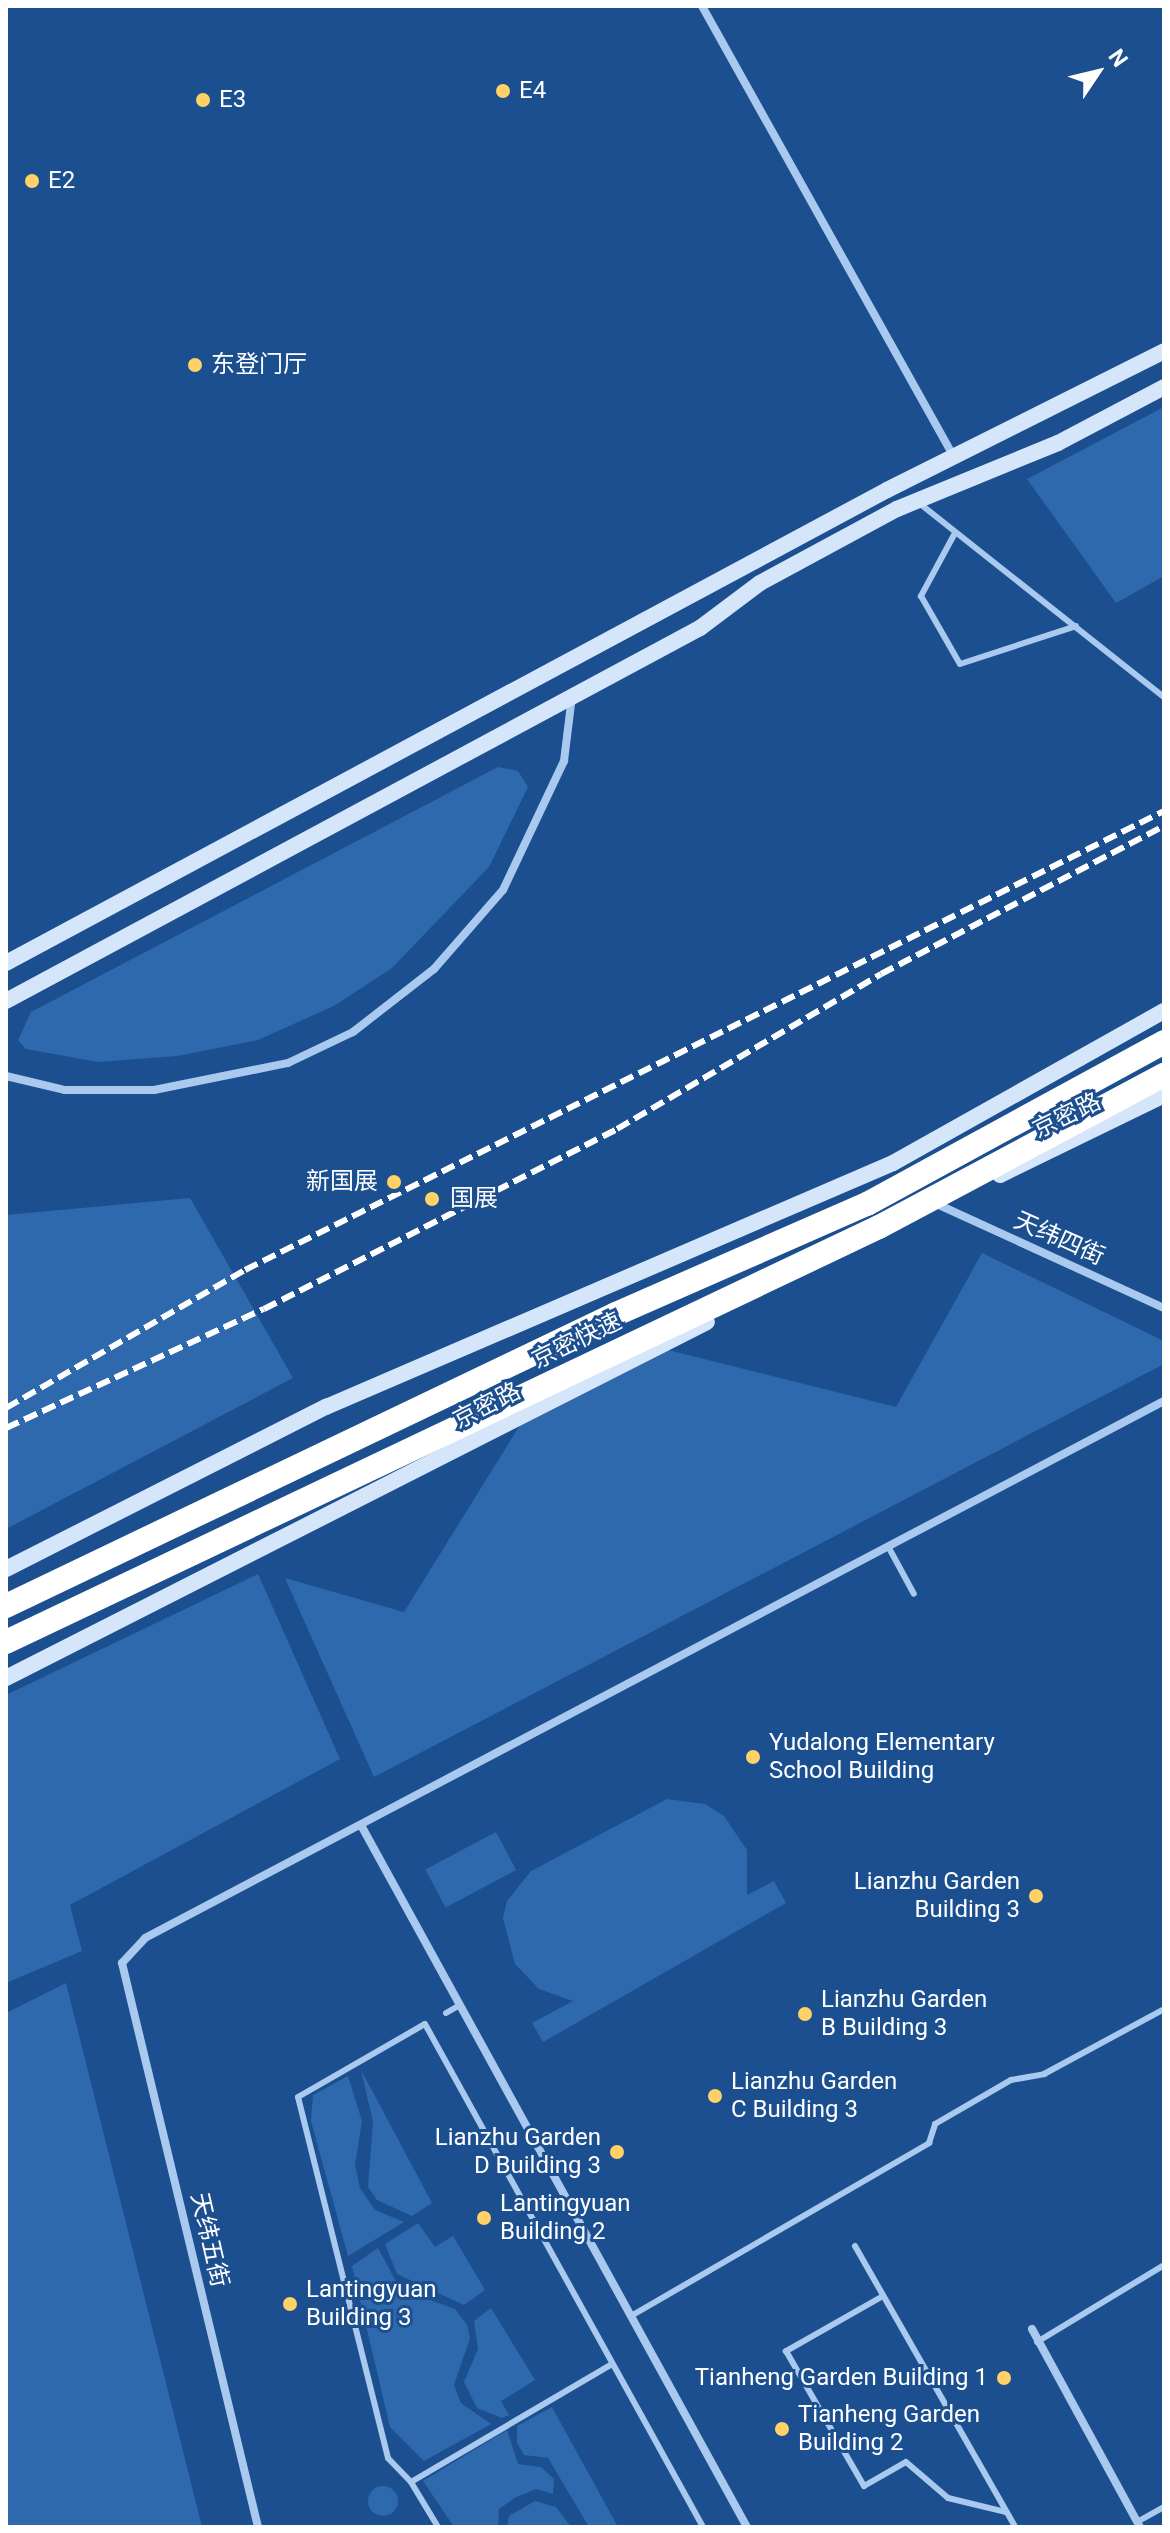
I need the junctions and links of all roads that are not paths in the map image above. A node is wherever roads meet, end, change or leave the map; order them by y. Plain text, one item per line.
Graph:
1 (702, 6) edge
2 (1164, 351) edge
3 (1164, 387) edge
4 (954, 457) junction
5 (916, 501) junction
6 (955, 533) junction
7 (1076, 626) junction
8 (573, 695) junction
9 (1164, 697) edge
10 (6, 963) edge
11 (6, 1001) edge
12 (1164, 1011) edge
13 (1164, 1042) edge
14 (1164, 1075) edge
15 (6, 1076) edge
16 (1164, 1095) edge
17 (939, 1205) junction
18 (1164, 1308) edge
19 (1164, 1401) edge
20 (889, 1548) junction
21 (6, 1569) edge
22 (914, 1594) dead end
23 (6, 1606) edge
24 (6, 1642) edge
25 (6, 1678) edge
26 (362, 1827) junction
27 (460, 2005) junction
28 (1164, 2009) edge
29 (446, 2013) dead end
30 (855, 2246) dead end
31 (1164, 2265) edge
32 (883, 2296) junction
33 (631, 2316) junction
34 (1032, 2329) dead end
35 (1036, 2343) junction
36 (612, 2364) junction
37 (411, 2482) junction
38 (1164, 2507) edge
39 (1006, 2512) junction
40 (1136, 2525) edge
41 (258, 2527) edge
42 (438, 2527) edge
43 (703, 2527) edge
44 (747, 2527) edge
45 (1015, 2527) edge

1 - 4 street
2 - 4 street
3 - 5 street
4 - 10 street
5 - 6 lane
5 - 8 street
6 - 7 lane
6 - 7 lane
7 - 9 lane
8 - 11 street
8 - 15 street
12 - 21 street, 京密路
13 - 23 highway, 京密快速
14 - 24 highway, 京密快速
16 - 17 street, 京密路
17 - 18 street, 天纬四街
17 - 25 street, 京密路
19 - 20 street
20 - 22 lane
20 - 26 street
26 - 27 street
26 - 41 street, 天纬五街
27 - 29 lane
27 - 33 street
28 - 33 lane
30 - 32 lane
31 - 35 lane
32 - 39 lane
32 - 39 lane
33 - 44 street
34 - 35 street
35 - 40 street
36 - 37 lane
36 - 37 lane
36 - 43 lane
37 - 42 lane
38 - 40 lane
39 - 45 lane

